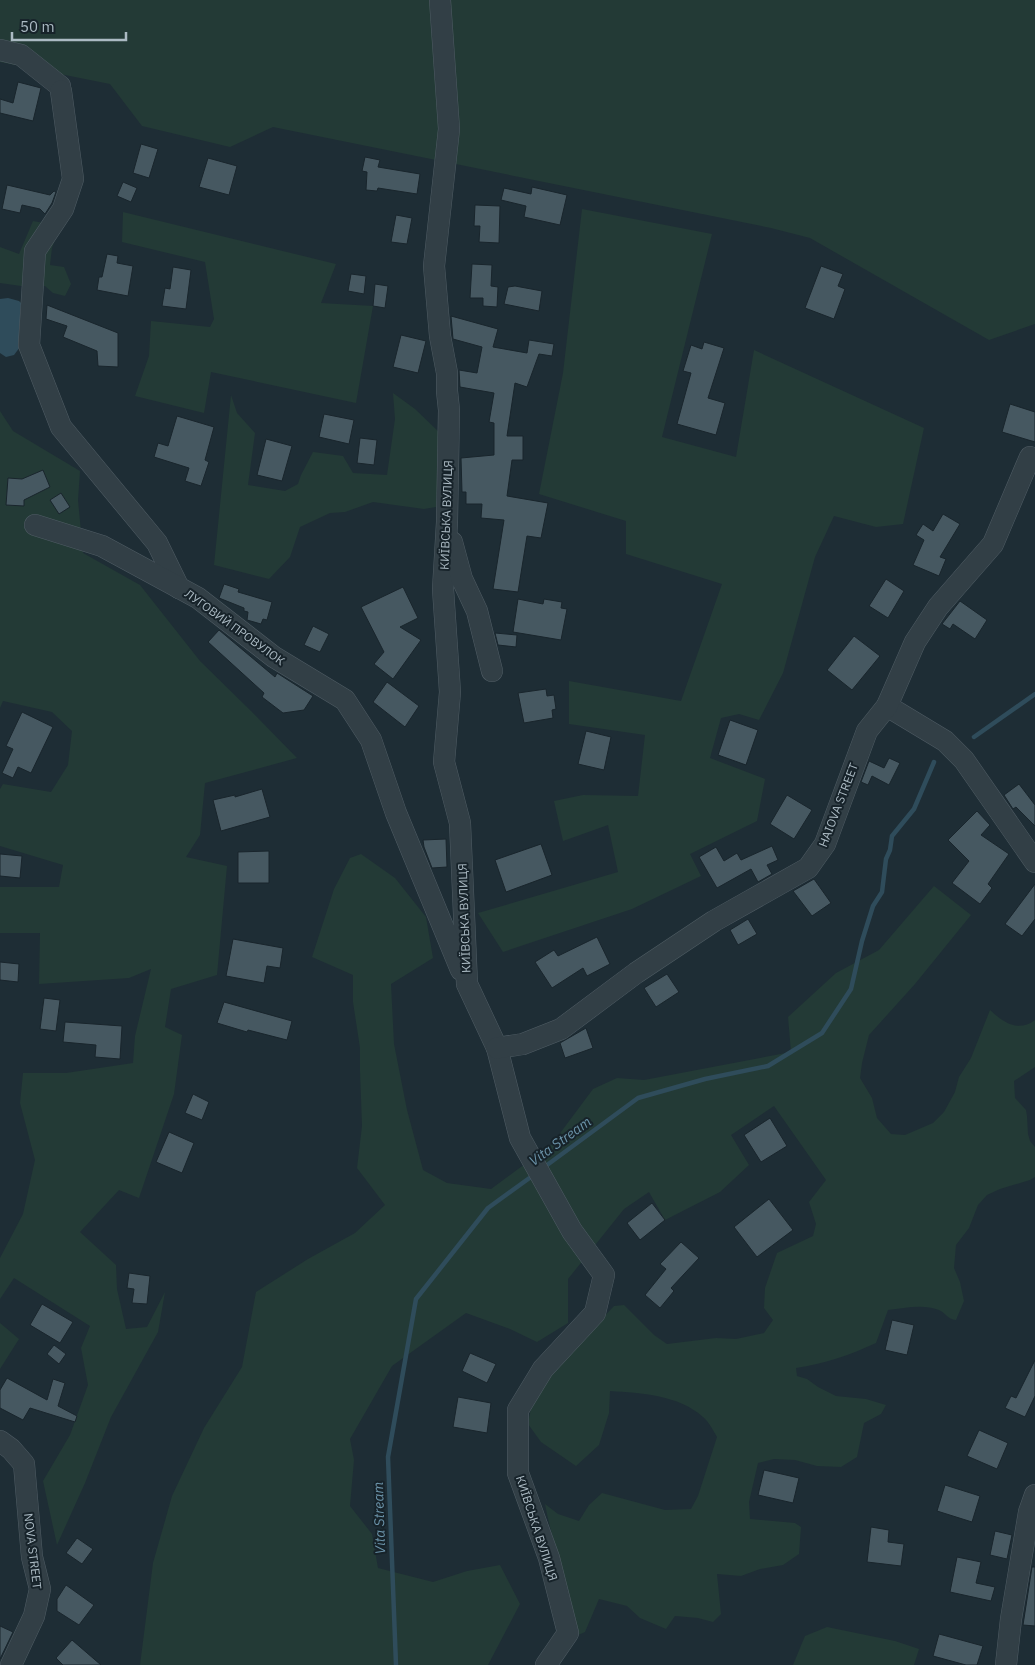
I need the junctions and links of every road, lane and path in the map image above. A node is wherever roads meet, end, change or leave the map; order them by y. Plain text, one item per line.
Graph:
1 (440, 0) edge
2 (0, 50) edge
3 (1030, 457) dead end
4 (447, 522) junction
5 (35, 525) dead end
6 (179, 588) junction
7 (492, 670) dead end
8 (887, 706) junction
9 (1035, 862) edge
10 (467, 984) junction
11 (497, 1048) junction
12 (0, 1441) edge
13 (1035, 1495) edge
14 (11, 1665) edge
15 (546, 1665) edge
16 (1006, 1665) edge

1 - 4 street, КИЇВСЬКА ВУЛИЦЯ
2 - 6 street, ЛУГОВИЙ ПРОВУЛОК
3 - 8 street, HAIOVA STREET
4 - 7 street
4 - 10 street, КИЇВСЬКА ВУЛИЦЯ
5 - 6 street
6 - 10 street, ЛУГОВИЙ ПРОВУЛОК
8 - 9 street
8 - 11 street, HAIOVA STREET
10 - 11 street, КИЇВСЬКА ВУЛИЦЯ
11 - 15 street, КИЇВСЬКА ВУЛИЦЯ
12 - 14 street, NOVA STREET
13 - 16 street

